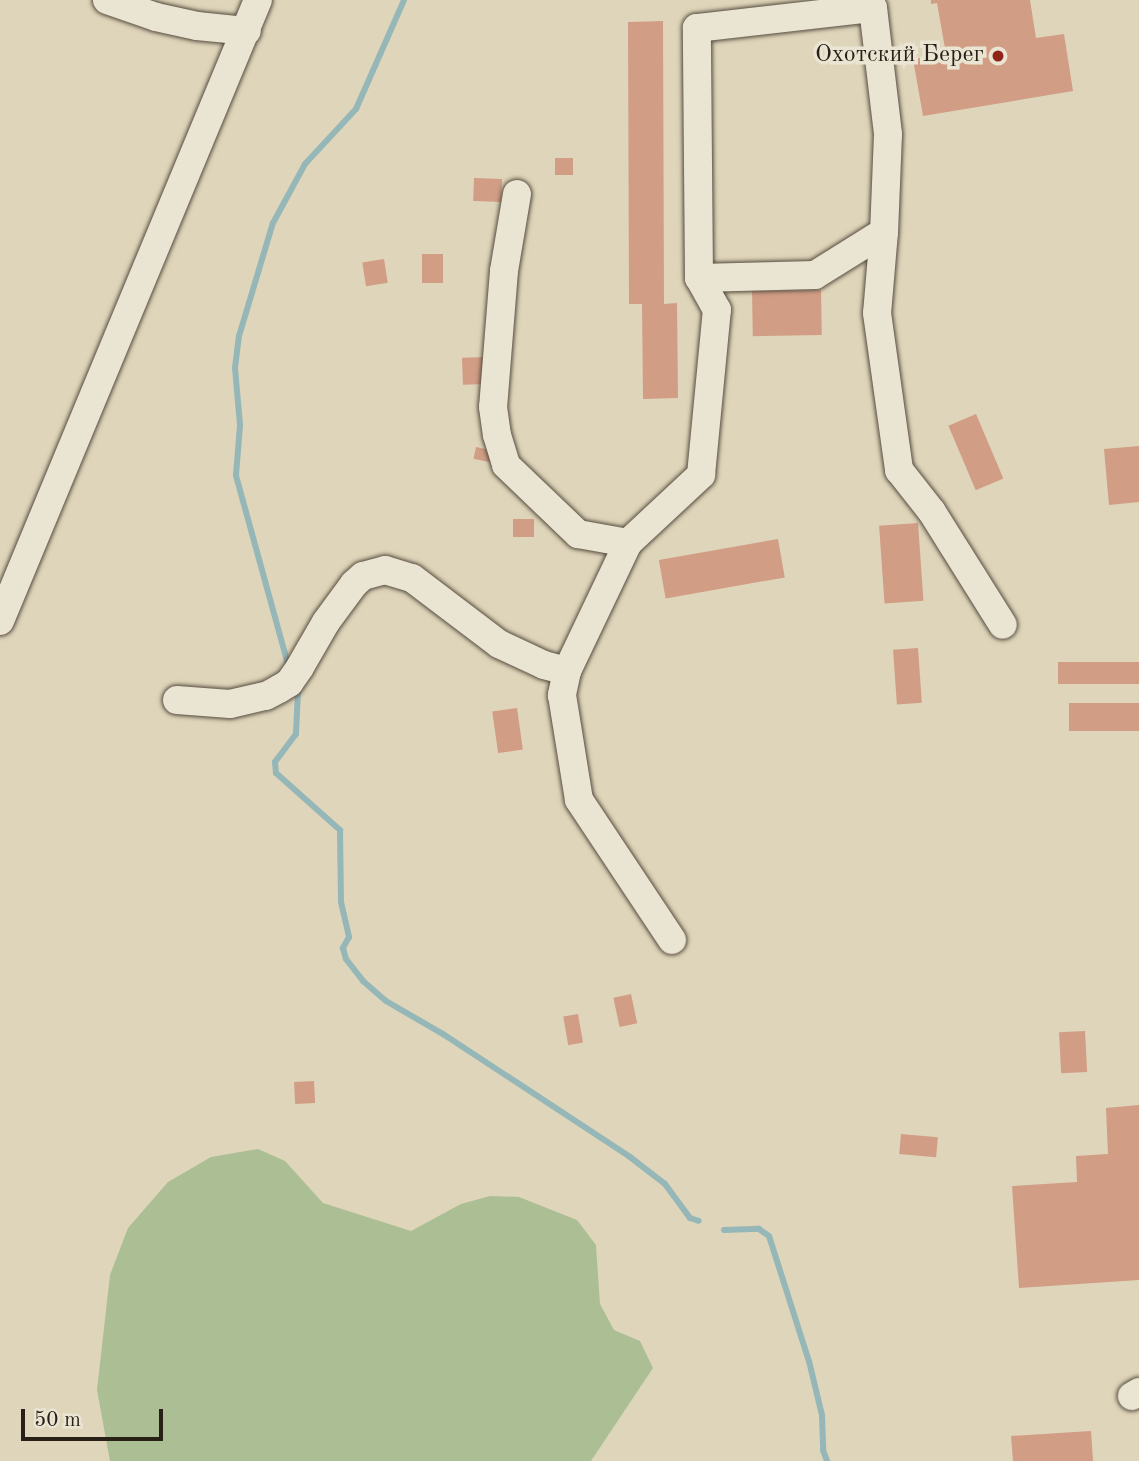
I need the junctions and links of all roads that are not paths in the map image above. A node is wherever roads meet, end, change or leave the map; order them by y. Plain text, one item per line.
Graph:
1 (107, 0) edge
2 (258, 0) edge
3 (247, 31) junction
4 (517, 194) dead end
5 (884, 232) junction
6 (699, 278) junction
7 (628, 542) junction
8 (0, 621) edge
9 (1003, 625) dead end
10 (567, 671) junction
11 (177, 700) dead end
12 (672, 940) dead end

1 - 3 street
2 - 3 street
3 - 8 street
4 - 7 street
5 - 6 street
5 - 6 street
5 - 9 street
6 - 7 street
7 - 10 street
10 - 11 street
10 - 12 street

